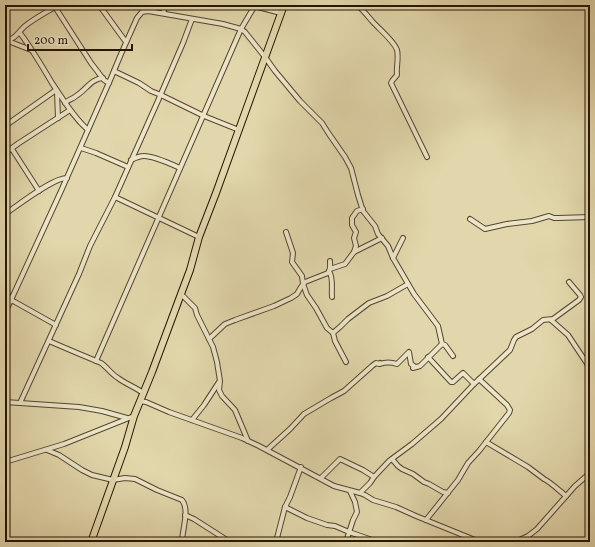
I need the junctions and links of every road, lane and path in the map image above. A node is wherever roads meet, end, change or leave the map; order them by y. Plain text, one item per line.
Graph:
1 (99, 5) edge
2 (166, 5) edge
3 (242, 5) edge
4 (284, 5) edge
5 (357, 5) edge
6 (56, 6) edge
7 (253, 6) edge
8 (163, 13) junction
9 (281, 13) junction
10 (192, 19) junction
11 (242, 29) junction
12 (20, 32) junction
13 (6, 41) edge
14 (126, 42) junction
15 (32, 50) junction
16 (265, 57) junction
17 (114, 71) junction
18 (103, 78) junction
19 (109, 83) junction
20 (57, 91) junction
21 (160, 95) junction
22 (65, 103) junction
23 (70, 110) junction
24 (204, 116) junction
25 (58, 118) junction
26 (5, 126) edge
27 (88, 130) junction
28 (238, 130) junction
29 (81, 148) junction
30 (12, 149) junction
31 (5, 154) edge
32 (427, 157) dead end
33 (131, 160) junction
34 (128, 167) junction
35 (180, 168) junction
36 (66, 178) junction
37 (39, 191) junction
38 (115, 197) junction
39 (363, 209) junction
40 (5, 214) edge
41 (590, 217) edge
42 (159, 218) junction
43 (470, 219) dead end
44 (286, 232) dead end
45 (199, 237) junction
46 (382, 238) junction
47 (403, 238) dead end
48 (354, 252) junction
49 (393, 258) junction
50 (330, 261) dead end
51 (330, 270) junction
52 (569, 282) dead end
53 (303, 284) junction
54 (408, 284) junction
55 (5, 291) edge
56 (181, 294) junction
57 (332, 297) dead end
58 (12, 300) junction
59 (5, 313) edge
60 (551, 320) junction
61 (56, 325) junction
62 (333, 333) junction
63 (209, 339) junction
64 (49, 341) junction
65 (442, 344) junction
66 (453, 356) dead end
67 (428, 357) junction
68 (96, 361) junction
69 (346, 362) dead end
70 (590, 368) edge
71 (479, 379) junction
72 (220, 381) junction
73 (474, 384) junction
74 (143, 393) junction
75 (140, 401) junction
76 (5, 402) edge
77 (20, 403) junction
78 (134, 416) junction
79 (127, 418) junction
80 (192, 420) junction
81 (248, 441) junction
82 (486, 442) junction
83 (47, 450) junction
84 (267, 450) junction
85 (392, 459) junction
86 (5, 462) edge
87 (301, 467) junction
88 (590, 473) edge
89 (374, 477) junction
90 (322, 478) junction
91 (112, 480) junction
92 (350, 491) junction
93 (360, 493) junction
94 (448, 493) junction
95 (566, 496) junction
96 (285, 507) junction
97 (185, 515) junction
98 (426, 520) junction
99 (349, 532) junction
100 (91, 542) edge
101 (182, 542) edge
102 (230, 542) edge
103 (276, 542) edge
104 (346, 542) edge
105 (378, 542) edge
106 (480, 542) edge
107 (515, 542) edge

1 - 14 street
2 - 8 street
3 - 7 street
4 - 9 main road
5 - 32 street
6 - 12 street
6 - 18 street
7 - 9 street
7 - 11 street
8 - 10 street
8 - 14 street
9 - 16 main road
10 - 11 street
10 - 21 street
11 - 16 street
11 - 24 street
12 - 13 street
12 - 15 street
13 - 15 street
14 - 17 street
15 - 20 street
16 - 28 main road
16 - 39 street
17 - 19 street
17 - 21 street
18 - 19 street
18 - 22 street
19 - 27 street
20 - 22 street
20 - 25 street
20 - 26 street
21 - 24 street
21 - 33 street
22 - 23 street
23 - 25 street
23 - 27 street
24 - 28 street
24 - 35 street
25 - 30 street
27 - 29 street
28 - 45 main road
29 - 34 street
29 - 36 street
30 - 31 street
30 - 37 street
33 - 34 street
33 - 35 street
34 - 38 street
35 - 42 street
36 - 37 street
36 - 58 street
37 - 40 street
38 - 42 street
38 - 61 street
39 - 46 street
39 - 48 street
41 - 43 street
42 - 45 street
42 - 68 street
44 - 53 street
45 - 56 main road
46 - 48 street
46 - 49 street
47 - 49 street
48 - 51 street
49 - 54 street
50 - 51 street
51 - 53 street
51 - 57 street
52 - 60 street
53 - 62 street
53 - 63 street
54 - 62 street
54 - 65 street
55 - 58 street
56 - 63 street
56 - 74 main road
58 - 59 street
58 - 61 street
60 - 70 street
60 - 71 street
61 - 64 street
62 - 69 street
63 - 72 street
64 - 68 street
64 - 77 street
65 - 66 street
65 - 67 street
67 - 73 street
67 - 84 street
68 - 74 street
71 - 73 street
71 - 82 street
72 - 80 street
72 - 81 street
73 - 85 street
74 - 75 main road
75 - 78 main road
75 - 80 street
76 - 77 street
77 - 79 street
78 - 79 street
78 - 91 main road
79 - 83 street
80 - 81 street
81 - 84 street
82 - 94 street
82 - 95 street
83 - 86 street
83 - 91 street
84 - 87 street
85 - 89 street
85 - 94 street
87 - 90 street
87 - 96 street
88 - 95 street
89 - 90 street
89 - 93 street
90 - 92 street
91 - 97 street
91 - 100 main road
92 - 93 street
92 - 99 street
93 - 98 street
94 - 98 street
95 - 107 street
96 - 99 street
96 - 103 street
97 - 101 street
97 - 102 street
98 - 106 street
99 - 104 street
99 - 105 street

